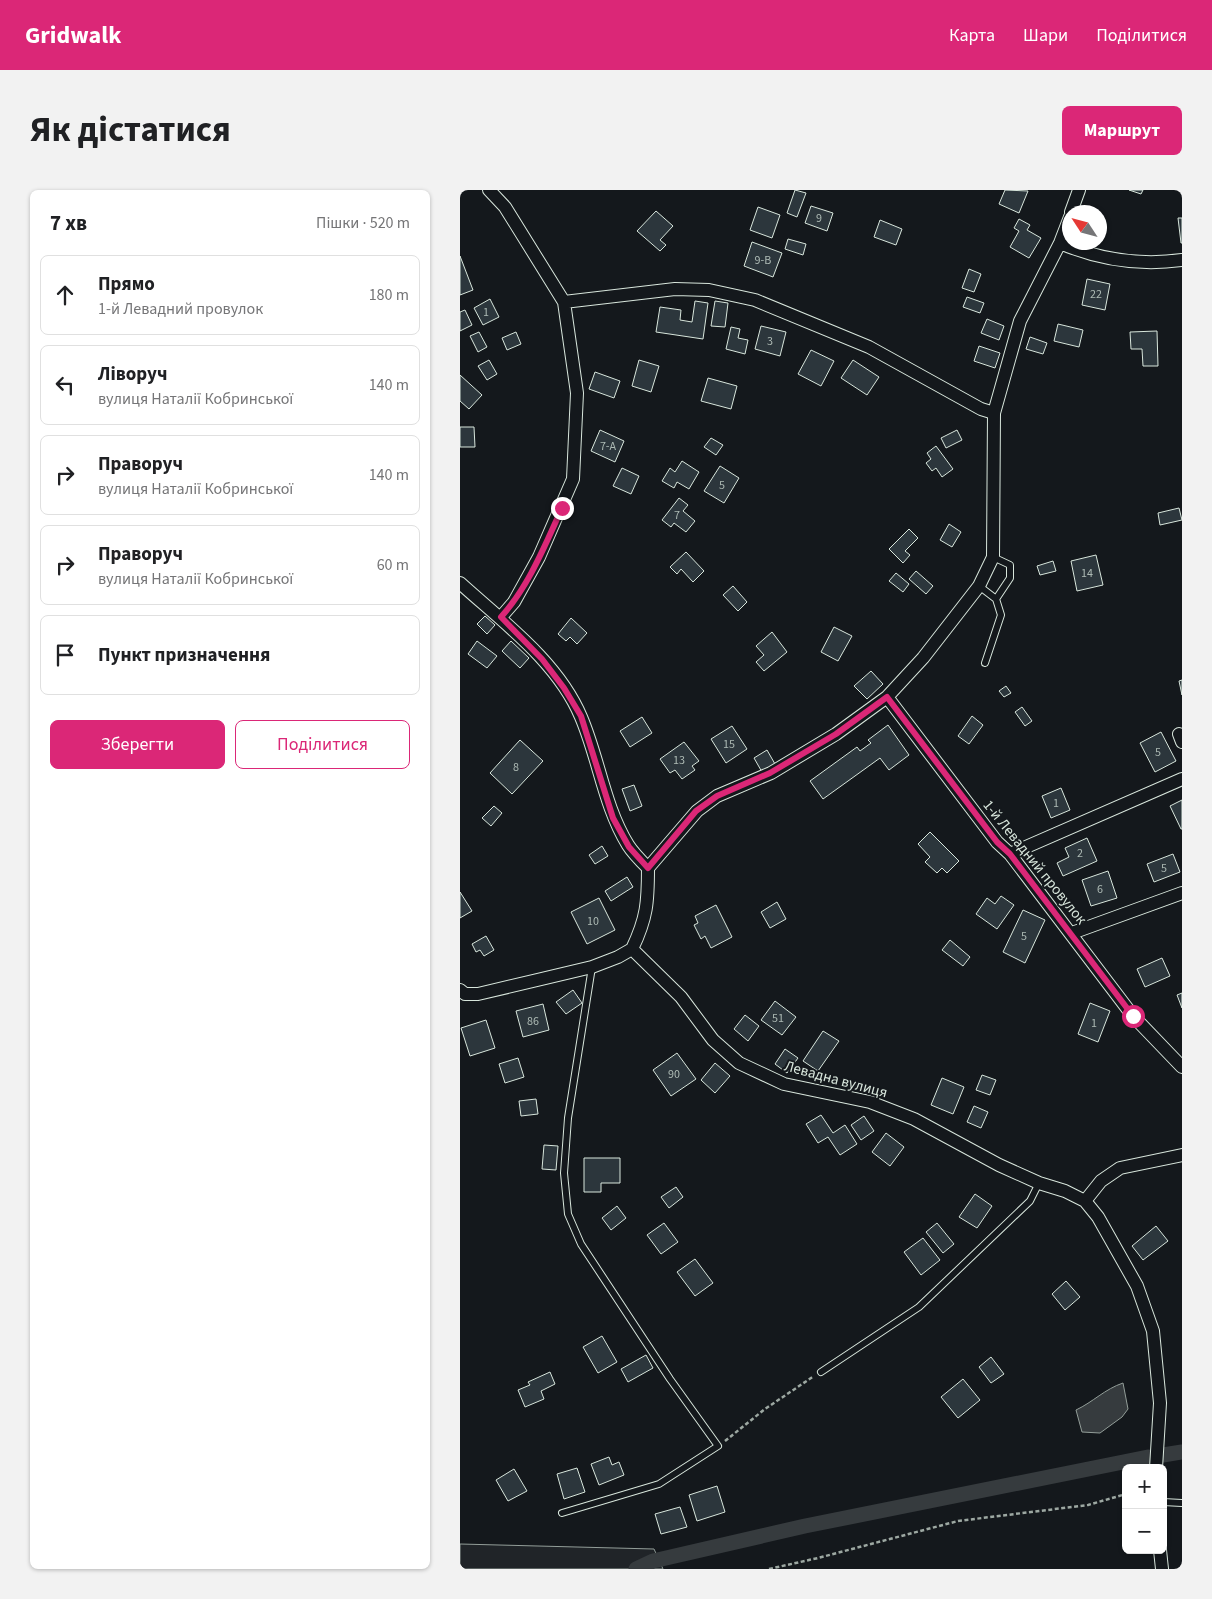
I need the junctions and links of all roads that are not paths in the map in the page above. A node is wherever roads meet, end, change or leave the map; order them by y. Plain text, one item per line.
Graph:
1 (489, 190) edge
2 (1079, 190) edge
3 (1074, 205) edge
4 (1062, 238) edge
5 (1060, 243) junction
6 (1182, 260) edge
7 (564, 302) junction
8 (994, 413) junction
9 (993, 557) junction
10 (460, 583) edge
11 (979, 586) junction
12 (996, 599) junction
13 (501, 617) junction
14 (985, 663) dead end
15 (887, 697) junction
16 (1182, 779) edge
17 (1010, 854) junction
18 (648, 868) junction
19 (1182, 893) edge
20 (1072, 933) junction
21 (632, 949) junction
22 (592, 967) junction
23 (460, 990) edge
24 (1182, 1067) edge
25 (1182, 1155) edge
26 (1039, 1183) junction
27 (1085, 1201) junction
28 (821, 1372) road end
29 (1156, 1464) edge
30 (1167, 1502) edge
31 (1182, 1503) edge
32 (562, 1513) dead end
33 (1160, 1554) edge
34 (1162, 1569) edge

1 - 7 street
2 - 3 street
4 - 5 street
5 - 6 street
5 - 8 street
7 - 8 street
7 - 13 street
8 - 9 street
9 - 11 street
9 - 12 lane
10 - 13 street
11 - 12 lane
11 - 15 street
12 - 14 lane
13 - 18 street
15 - 17 street, 1-й Левадний провулок
15 - 18 street
16 - 17 street
17 - 20 street, 1-й Левадний провулок
18 - 21 street
19 - 20 street
20 - 24 street, 1-й Левадний провулок
21 - 22 street
21 - 26 street, Левадна вулиця
22 - 23 street
22 - 32 lane
25 - 27 street
26 - 27 street, Левадна вулиця
26 - 28 lane
27 - 29 street, Левадна вулиця
30 - 31 lane
33 - 34 street

